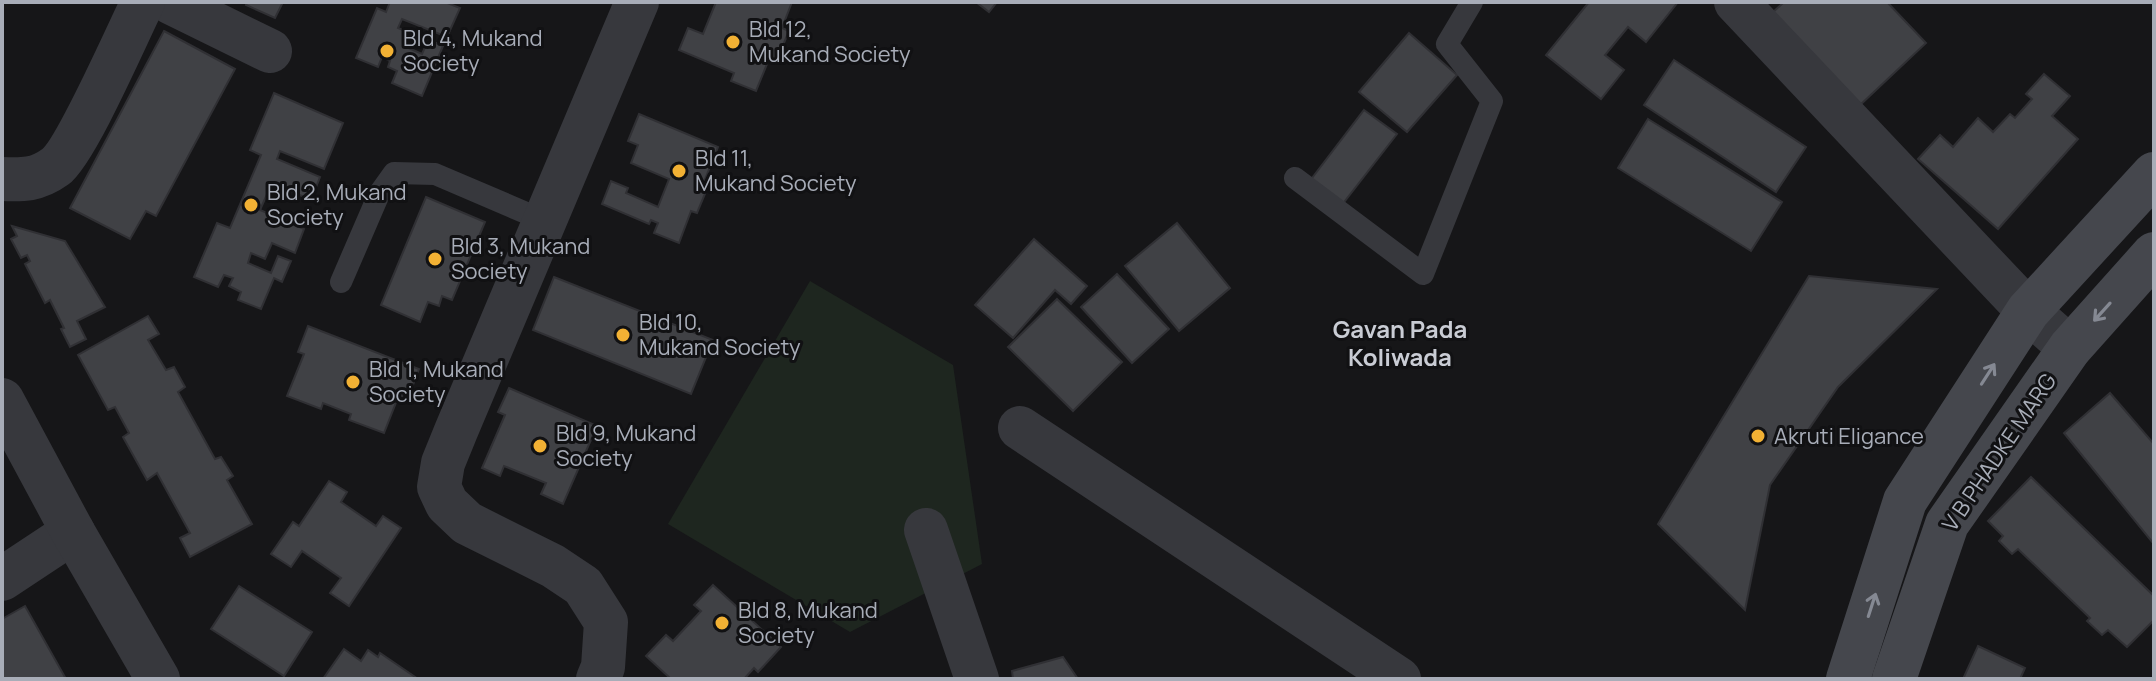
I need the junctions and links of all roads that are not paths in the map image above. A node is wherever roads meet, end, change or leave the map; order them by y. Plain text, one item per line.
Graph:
1 (143, 2) edge
2 (170, 2) edge
3 (637, 2) edge
4 (1472, 2) edge
5 (1736, 2) edge
6 (270, 51) dead end
7 (2154, 174) edge
8 (1295, 178) dead end
9 (2, 179) edge
10 (545, 221) junction
11 (2154, 254) edge
12 (341, 282) dead end
13 (2028, 311) junction
14 (2070, 348) junction
15 (2, 400) edge
16 (1020, 428) dead end
17 (926, 530) dead end
18 (73, 532) junction
19 (2, 579) edge
20 (158, 679) edge
21 (598, 679) edge
22 (977, 679) edge
23 (1399, 679) edge
24 (1848, 679) edge
25 (1894, 679) edge

1 - 9 street
2 - 6 street
3 - 10 street
4 - 8 lane
5 - 13 street
7 - 13 main road
10 - 12 lane
10 - 21 street
11 -> 14 main road, V B PHADKE MARG
13 - 14 street
24 -> 13 main road
14 - 25 main road, V B PHADKE MARG
15 - 18 street
16 - 23 street
17 - 22 street
18 - 19 street
18 - 20 street

